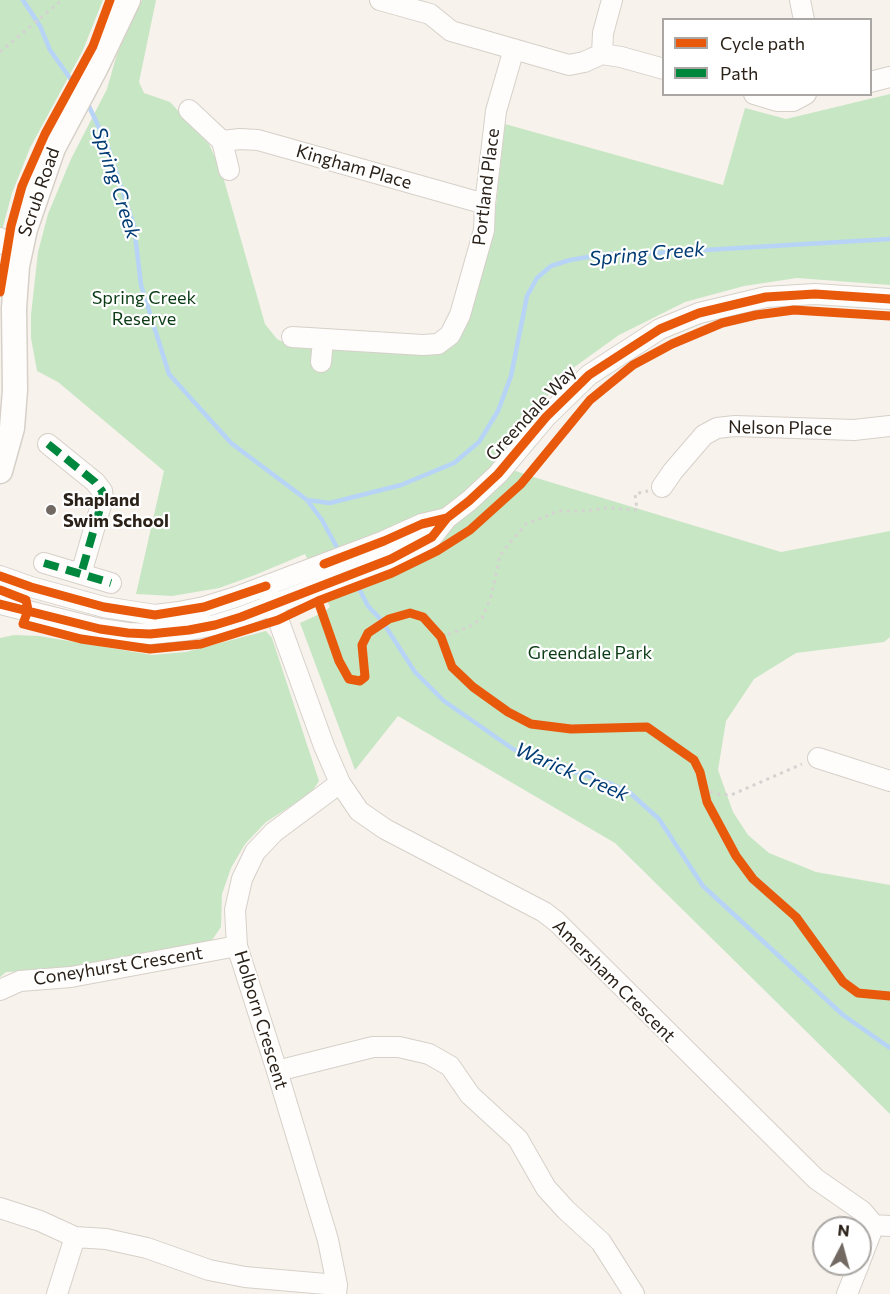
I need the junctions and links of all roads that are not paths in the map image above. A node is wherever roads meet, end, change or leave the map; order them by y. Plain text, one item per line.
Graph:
1 (128, 0) edge
2 (380, 0) edge
3 (612, 0) edge
4 (800, 0) edge
5 (432, 7) edge
6 (804, 18) edge
7 (514, 50) junction
8 (602, 54) junction
9 (662, 69) edge
10 (890, 77) edge
11 (872, 82) edge
12 (761, 96) edge
13 (802, 96) edge
14 (189, 110) dead end
15 (222, 141) junction
16 (229, 170) dead end
17 (485, 204) junction
18 (10, 244) edge
19 (890, 299) edge
20 (292, 337) dead end
21 (322, 340) junction
22 (321, 362) dead end
23 (890, 426) edge
24 (48, 444) dead end
25 (0, 471) edge
26 (662, 487) road end
27 (388, 550) junction
28 (44, 563) dead end
29 (81, 574) junction
30 (0, 576) edge
31 (111, 583) dead end
32 (266, 586) junction
33 (0, 604) edge
34 (273, 606) junction
35 (28, 610) junction
36 (0, 615) edge
37 (818, 758) road end
38 (890, 781) edge
39 (340, 783) junction
40 (237, 946) junction
41 (0, 990) edge
42 (277, 1071) junction
43 (0, 1208) edge
44 (882, 1225) edge
45 (75, 1237) junction
46 (872, 1241) edge
47 (854, 1276) edge
48 (336, 1289) edge
49 (631, 1293) edge
50 (57, 1294) edge
51 (847, 1294) edge

1 - 18 main road, Scrub Road
2 - 5 street
3 - 8 street
4 - 6 street
5 - 7 street
7 - 8 street
7 - 17 street, Portland Place
8 - 9 street
10 - 11 street
12 - 13 street
14 - 15 street
15 - 16 street
15 - 17 street, Kingham Place
17 - 21 street, Portland Place
18 - 25 main road, Scrub Road
19 - 27 street, Greendale Way
20 - 21 street, Portland Place
21 - 22 street
23 - 26 street, Nelson Place
24 - 29 street
27 - 32 street, Greendale Way
27 - 34 street, Greendale Way
28 - 29 street
29 - 31 street
30 - 32 street, Greendale Way
32 - 34 street, Amersham Crescent
33 - 35 street, Greendale Way
34 - 35 street, Greendale Way
34 - 39 street, Amersham Crescent
35 - 36 street
37 - 38 street
39 - 40 street, Holborn Crescent
39 - 44 street, Amersham Crescent
40 - 41 street, Coneyhurst Crescent
40 - 42 street, Holborn Crescent
42 - 48 street, Holborn Crescent
42 - 49 street
43 - 45 street
44 - 46 street
45 - 48 street
45 - 50 street
47 - 51 street

